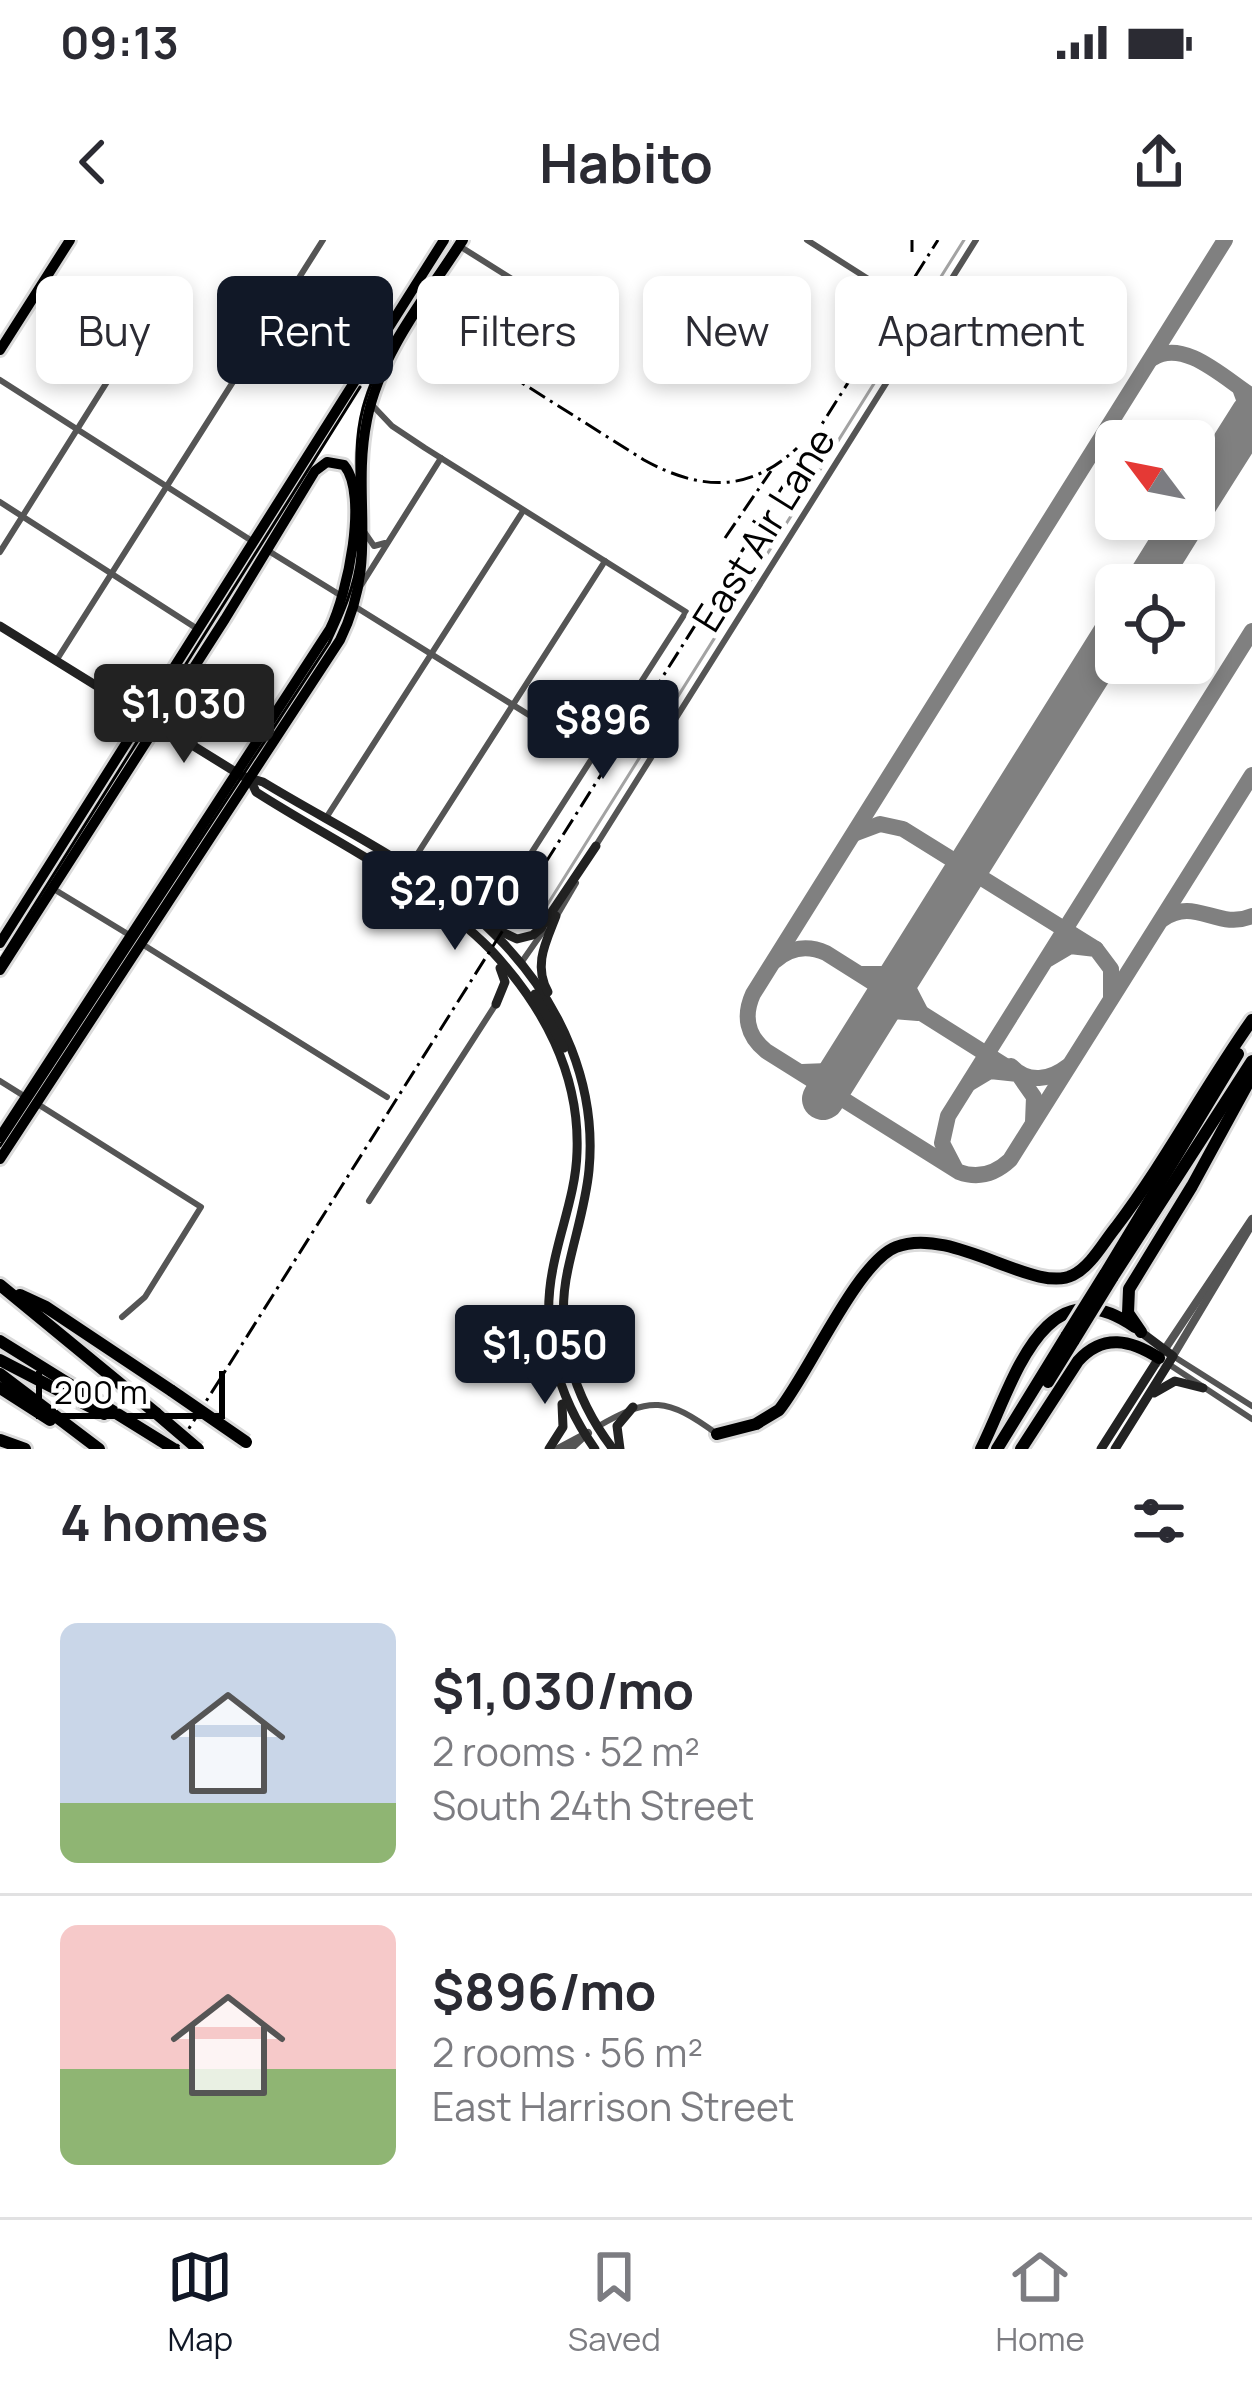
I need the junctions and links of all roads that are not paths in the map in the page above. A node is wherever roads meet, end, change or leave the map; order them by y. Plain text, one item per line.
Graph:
1 (70, 240) edge
2 (323, 240) edge
3 (444, 240) edge
4 (807, 240) edge
5 (976, 240) edge
6 (462, 243) edge
7 (512, 276) edge
8 (864, 276) edge
9 (0, 350) edge
10 (0, 380) edge
11 (105, 384) edge
12 (372, 398) junction
13 (334, 417) junction
14 (392, 426) junction
15 (77, 429) junction
16 (365, 433) junction
17 (441, 458) junction
18 (167, 486) junction
19 (0, 502) edge
20 (524, 510) junction
21 (289, 514) junction
22 (353, 514) junction
23 (22, 516) junction
24 (365, 533) junction
25 (392, 536) junction
26 (255, 542) junction
27 (267, 550) junction
28 (0, 552) edge
29 (605, 560) junction
30 (112, 573) junction
31 (359, 589) junction
32 (343, 597) junction
33 (354, 606) junction
34 (0, 626) edge
35 (200, 630) junction
36 (432, 653) junction
37 (56, 661) junction
38 (513, 705) junction
39 (145, 715) junction
40 (158, 723) junction
41 (595, 756) junction
42 (236, 772) junction
43 (251, 781) junction
44 (326, 819) junction
45 (318, 831) junction
46 (596, 846) junction
47 (200, 857) junction
48 (408, 868) junction
49 (400, 881) junction
50 (52, 888) junction
51 (43, 902) junction
52 (431, 903) junction
53 (148, 911) junction
54 (451, 914) junction
55 (556, 916) junction
56 (486, 923) junction
57 (136, 940) junction
58 (0, 944) edge
59 (521, 965) junction
60 (0, 970) edge
61 (531, 1002) junction
62 (496, 1004) junction
63 (1252, 1023) edge
64 (1252, 1061) edge
65 (580, 1068) junction
66 (1252, 1076) edge
67 (569, 1077) junction
68 (0, 1081) edge
69 (388, 1097) dead end
70 (31, 1100) junction
71 (0, 1137) edge
72 (0, 1159) edge
73 (369, 1201) dead end
74 (1252, 1220) edge
75 (1109, 1276) junction
76 (4, 1288) edge
77 (122, 1317) dead end
78 (1141, 1332) junction
79 (0, 1341) edge
80 (551, 1347) junction
81 (1166, 1357) junction
82 (0, 1360) edge
83 (0, 1374) edge
84 (0, 1388) edge
85 (1203, 1388) junction
86 (1142, 1405) junction
87 (1252, 1406) edge
88 (633, 1407) junction
89 (1252, 1419) edge
90 (597, 1427) junction
91 (148, 1434) junction
92 (717, 1434) joint
93 (585, 1435) junction
94 (0, 1440) edge
95 (252, 1445) edge
96 (25, 1449) edge
97 (97, 1449) edge
98 (175, 1449) edge
99 (198, 1449) edge
100 (548, 1449) edge
101 (558, 1449) edge
102 (570, 1449) edge
103 (595, 1449) edge
104 (616, 1449) edge
105 (981, 1449) edge
106 (1001, 1449) edge
107 (1021, 1449) edge
108 (1101, 1449) edge
109 (1115, 1449) edge

1 - 9 main road
2 - 18 street
3 - 13 main road
4 - 8 street
5 - 46 street, East Air Lane
6 - 7 street
6 - 12 main road
10 - 15 street
11 - 15 street
12 - 14 street
12 - 16 main road
13 - 21 main road
13 - 26 main road
14 - 16 street
14 - 17 street
15 - 18 street
15 - 23 street
16 - 22 main road
16 - 24 main road
17 - 20 street
17 - 25 street
18 - 26 street
18 - 30 street
19 - 23 street
20 - 29 street
20 - 36 street
21 - 22 main road
21 - 27 main road
22 - 32 main road
23 - 28 street
23 - 30 street
24 - 25 street
24 - 31 main road
25 - 31 street
26 - 35 main road
27 - 32 street
27 - 40 main road
29 - 38 street
29 - 41 street
30 - 35 street
30 - 37 street
31 - 33 main road
32 - 42 main road
33 - 36 street
33 - 43 main road
34 - 37 main road
35 - 39 main road
36 - 38 street
36 - 44 street
37 - 39 main road
38 - 41 street
38 - 48 street
39 - 40 main road
39 - 58 main road
40 - 42 main road
40 - 50 main road
41 - 56 street
42 - 43 main road
42 - 53 main road
43 - 44 main road
43 - 45 main road
43 - 47 main road
44 - 45 street
44 - 48 main road
45 - 49 main road
46 - 55 street, East Air Lane
46 - 56 main road
46 - 59 street, East Air Lane
47 - 53 main road
47 - 57 main road
48 - 49 street
48 - 56 main road
49 - 52 main road
50 - 51 main road
50 - 57 street
51 - 58 main road
51 - 60 main road
52 - 54 main road
52 - 62 main road
53 - 57 main road
54 - 59 main road
54 - 61 main road
55 - 59 street, East Air Lane
55 - 65 main road
56 - 59 main road
57 - 69 street
57 - 70 main road
59 - 65 main road
59 - 67 main road
61 - 62 main road
61 - 67 main road
62 - 73 street
63 - 75 highway
63 - 92 highway
64 - 75 highway
65 - 90 main road
66 - 78 highway
67 - 80 main road
68 - 70 street
70 - 71 main road
70 - 72 main road
70 - 77 street
74 - 81 street
75 - 106 highway, bridge
76 - 95 highway, bridge
76 - 99 highway, bridge
78 - 81 main road
78 - 105 highway
79 - 91 highway
80 - 93 main road
80 - 100 main road
81 - 85 street
81 - 86 main road
81 - 87 street
81 - 107 highway
81 - 108 main road
82 - 91 highway
83 - 97 highway
84 - 97 highway
85 - 86 main road
85 - 89 street
86 - 109 main road
88 - 90 street
88 - 92 street
88 - 104 main road
90 - 93 street
90 - 104 main road
91 - 98 highway
93 - 101 street
93 - 102 street
93 - 103 main road
94 - 96 highway

